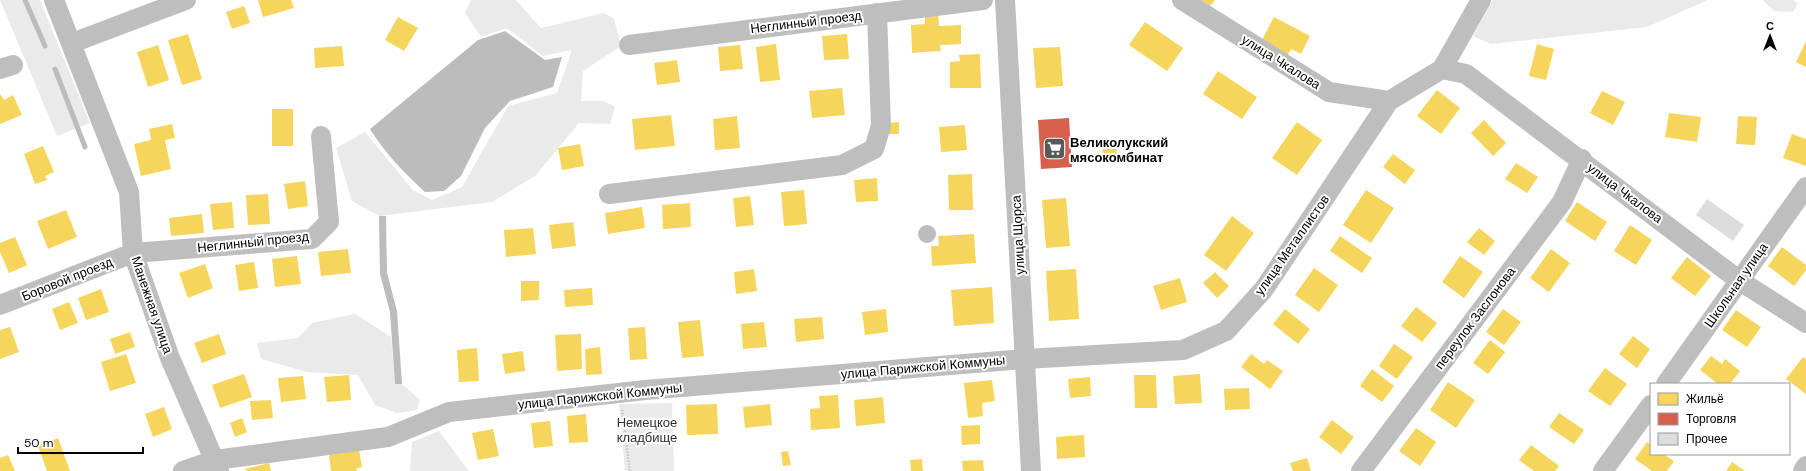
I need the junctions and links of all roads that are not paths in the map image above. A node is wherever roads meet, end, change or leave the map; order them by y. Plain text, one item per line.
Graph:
1 (54, 0) edge
2 (186, 0) edge
3 (984, 0) edge
4 (1005, 0) edge
5 (1182, 0) edge
6 (1482, 0) edge
7 (877, 13) junction
8 (72, 43) junction
9 (629, 45) dead end
10 (1442, 69) junction
11 (1389, 101) junction
12 (321, 136) dead end
13 (1582, 160) junction
14 (1806, 187) edge
15 (609, 194) dead end
16 (133, 253) junction
17 (1740, 281) junction
18 (0, 306) edge
19 (1806, 323) edge
20 (1025, 359) junction
21 (1667, 383) edge
22 (1650, 406) edge
23 (217, 466) edge
24 (1806, 466) edge
25 (184, 471) edge
26 (1030, 471) edge
27 (1361, 471) edge
28 (1603, 471) edge
29 (1803, 471) edge

1 - 8 street, Манежная улица
2 - 8 street
3 - 7 street, Неглинный проезд
4 - 20 street, улица Щорса
5 - 11 street, улица Чкалова
6 - 10 street, улица Металлистов
7 - 9 street, Неглинный проезд
7 - 15 street
8 - 16 street, Манежная улица
10 - 11 street, улица Металлистов
10 - 13 street, улица Чкалова
11 - 20 street, улица Металлистов
12 - 16 street, Неглинный проезд
13 - 17 street, улица Чкалова
13 - 27 street, переулок Заслонова
14 - 17 street, Школьная улица
16 - 18 street, Боровой проезд
16 - 23 street, Манежная улица
17 - 19 street, улица Чкалова
17 - 21 street, Школьная улица
20 - 23 street, улица Парижской Коммуны
20 - 26 street, улица Щорса
22 - 28 street
23 - 25 street, улица Парижской Коммуны
24 - 29 street

